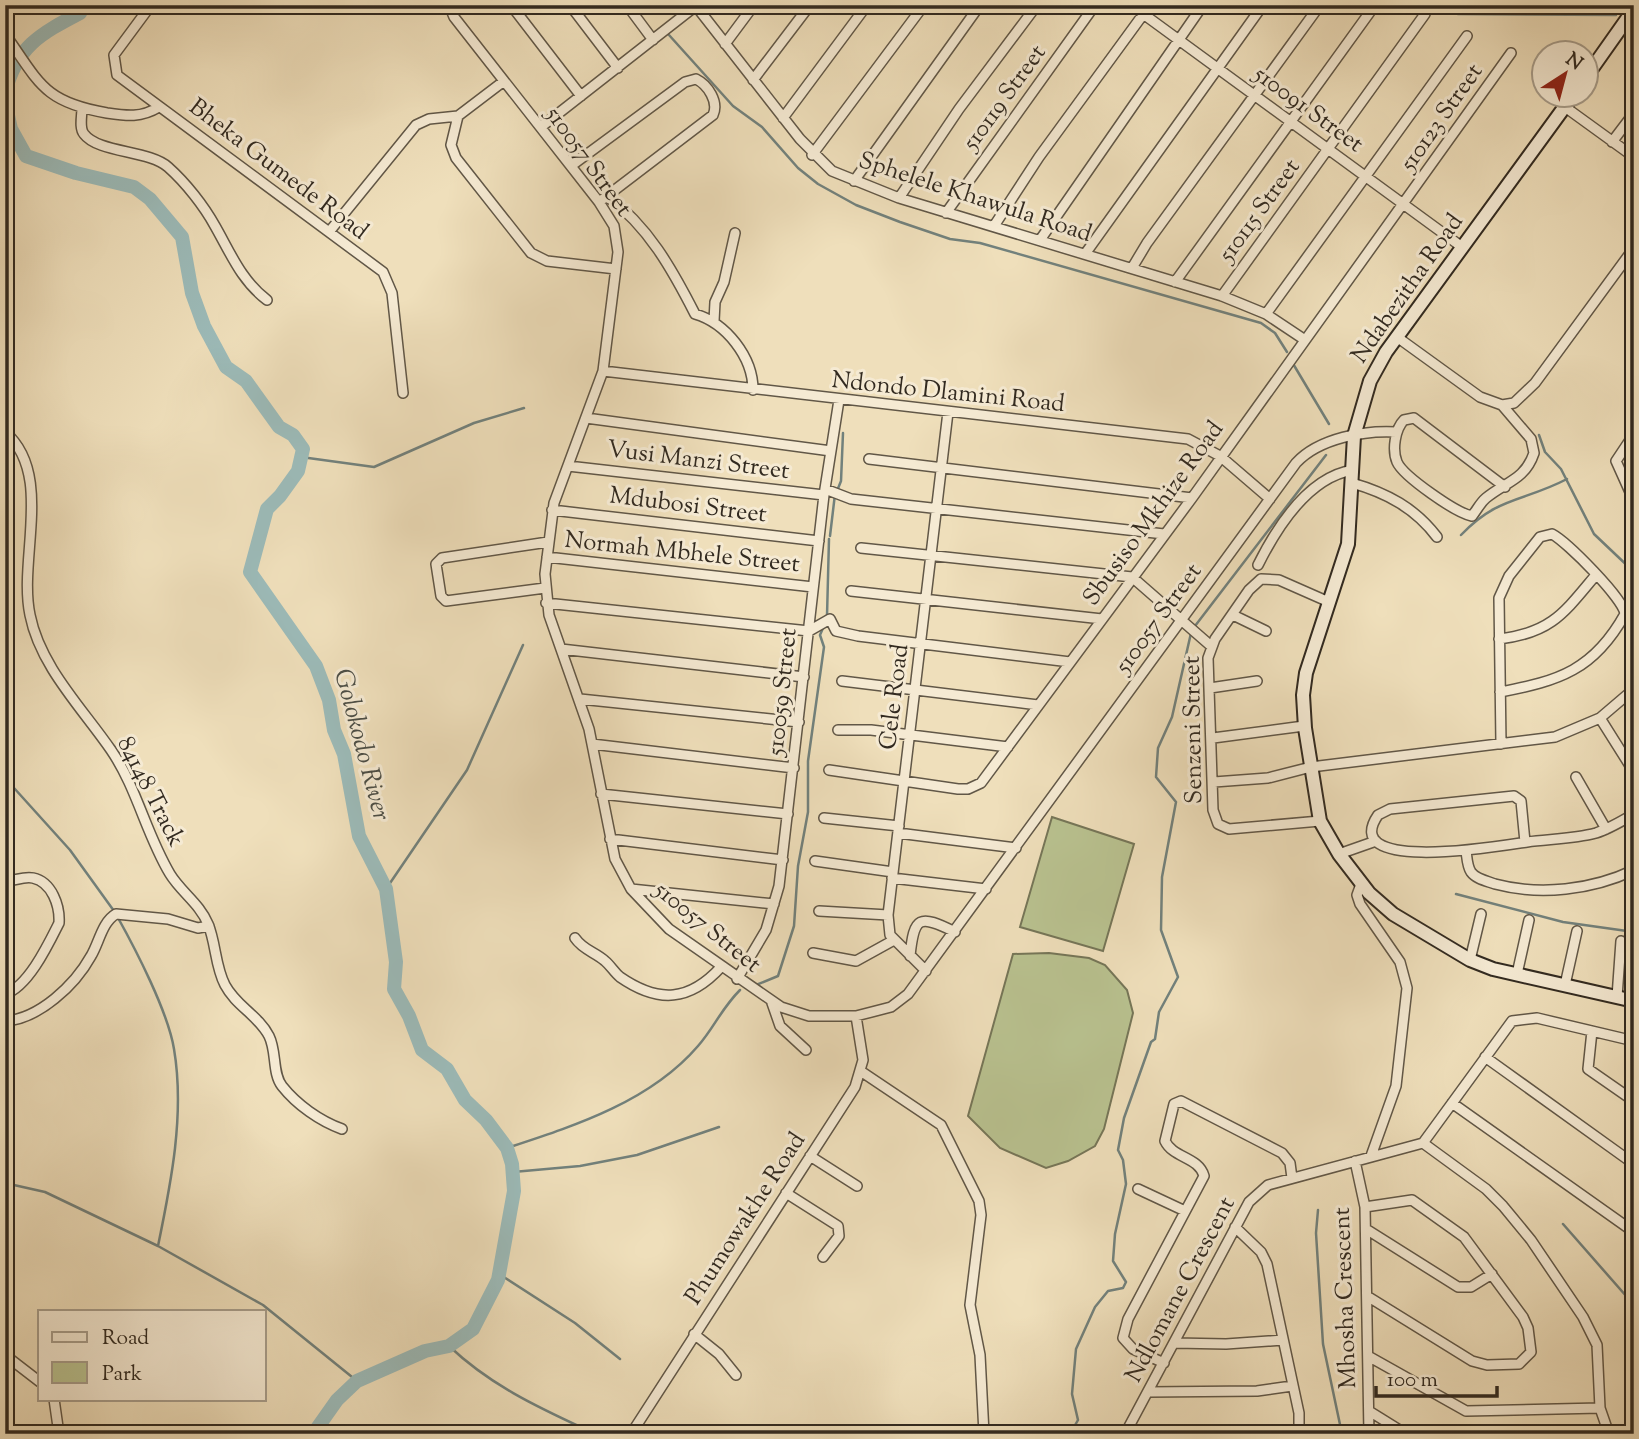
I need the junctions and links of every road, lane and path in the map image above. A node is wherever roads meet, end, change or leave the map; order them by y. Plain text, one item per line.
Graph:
1 (151, 5) edge
2 (449, 5) edge
3 (511, 5) edge
4 (570, 5) edge
5 (627, 5) edge
6 (754, 5) edge
7 (810, 5) edge
8 (867, 5) edge
9 (924, 5) edge
10 (980, 5) edge
11 (1037, 5) edge
12 (1095, 5) edge
13 (1131, 5) edge
14 (1150, 5) edge
15 (1203, 5) edge
16 (1263, 5) edge
17 (1320, 5) edge
18 (1375, 5) edge
19 (692, 7) edge
20 (1634, 9) edge
21 (1425, 14) dead end
22 (1144, 15) junction
23 (5, 34) edge
24 (1467, 36) dead end
25 (653, 40) junction
26 (1178, 40) junction
27 (725, 44) junction
28 (1511, 53) dead end
29 (1600, 58) edge
30 (618, 68) junction
31 (1218, 68) junction
32 (753, 80) junction
33 (504, 81) junction
34 (1254, 95) junction
35 (581, 96) junction
36 (159, 107) junction
37 (82, 108) junction
38 (1564, 108) edge
39 (1566, 108) edge
40 (1634, 113) edge
41 (458, 116) junction
42 (783, 118) junction
43 (1291, 122) junction
44 (541, 127) junction
45 (1612, 142) junction
46 (1329, 149) junction
47 (813, 155) junction
48 (1634, 157) edge
49 (571, 166) junction
50 (1365, 176) junction
51 (854, 181) junction
52 (900, 198) junction
53 (603, 199) junction
54 (1405, 205) junction
55 (946, 213) junction
56 (994, 226) junction
57 (329, 232) junction
58 (735, 233) dead end
59 (1040, 240) junction
60 (1462, 247) junction
61 (1634, 248) edge
62 (1085, 254) junction
63 (1132, 268) junction
64 (616, 269) junction
65 (1175, 282) junction
66 (1222, 296) junction
67 (267, 300) dead end
68 (1266, 314) junction
69 (714, 321) junction
70 (1397, 337) junction
71 (1304, 340) junction
72 (603, 372) junction
73 (753, 390) junction
74 (404, 393) dead end
75 (839, 400) junction
76 (1502, 405) junction
77 (948, 412) junction
78 (586, 418) junction
79 (5, 432) edge
80 (1397, 432) junction
81 (1634, 434) edge
82 (1354, 436) junction
83 (831, 451) junction
84 (1220, 456) junction
85 (869, 460) dead end
86 (568, 466) junction
87 (942, 466) junction
88 (1353, 477) junction
89 (1505, 487) junction
90 (825, 492) junction
91 (1192, 498) junction
92 (1270, 499) junction
93 (1634, 501) edge
94 (936, 508) junction
95 (552, 510) junction
96 (1164, 534) junction
97 (1437, 537) dead end
98 (819, 541) junction
99 (548, 542) junction
100 (862, 548) dead end
101 (931, 554) junction
102 (547, 557) junction
103 (1258, 565) dead end
104 (1595, 576) junction
105 (1132, 577) junction
106 (813, 587) junction
107 (545, 588) junction
108 (851, 590) dead end
109 (926, 598) junction
110 (1329, 602) junction
111 (546, 603) junction
112 (1233, 615) junction
113 (1102, 619) junction
114 (1183, 619) junction
115 (809, 631) junction
116 (1266, 631) dead end
117 (1499, 639) junction
118 (920, 644) junction
119 (1211, 646) junction
120 (561, 649) junction
121 (1070, 662) junction
122 (804, 677) junction
123 (842, 681) dead end
124 (1256, 681) dead end
125 (1210, 688) junction
126 (915, 689) junction
127 (1634, 689) edge
128 (1500, 692) junction
129 (580, 698) junction
130 (1038, 705) junction
131 (1600, 718) junction
132 (799, 722) junction
133 (1304, 726) junction
134 (838, 730) dead end
135 (910, 735) junction
136 (1213, 738) junction
137 (593, 744) junction
138 (1502, 744) junction
139 (1008, 747) junction
140 (1631, 759) edge
141 (1311, 767) junction
142 (794, 768) junction
143 (829, 770) dead end
144 (1634, 772) edge
145 (1576, 777) dead end
146 (905, 779) junction
147 (1214, 782) junction
148 (601, 794) junction
149 (788, 814) junction
150 (1634, 814) edge
151 (824, 818) dead end
152 (1320, 821) junction
153 (1606, 829) junction
154 (899, 830) junction
155 (610, 839) junction
156 (1376, 841) junction
157 (1525, 842) junction
158 (1016, 848) junction
159 (1466, 851) junction
160 (1339, 854) junction
161 (783, 859) junction
162 (815, 861) dead end
163 (1634, 870) edge
164 (893, 875) junction
165 (5, 881) edge
166 (1361, 884) junction
167 (631, 889) junction
168 (986, 890) junction
169 (774, 904) junction
170 (819, 911) dead end
171 (1481, 914) dead end
172 (888, 915) junction
173 (1529, 920) dead end
174 (209, 926) junction
175 (1577, 931) dead end
176 (955, 932) junction
177 (575, 938) dead end
178 (894, 940) junction
179 (1621, 941) dead end
180 (813, 953) dead end
181 (910, 956) junction
182 (1470, 960) junction
183 (721, 967) junction
184 (926, 971) junction
185 (1517, 974) junction
186 (737, 979) junction
187 (1565, 985) junction
188 (5, 994) edge
189 (1617, 997) junction
190 (1634, 1001) edge
191 (772, 1003) junction
192 (856, 1016) junction
193 (5, 1021) edge
194 (1592, 1031) junction
195 (1634, 1041) edge
196 (806, 1050) dead end
197 (1485, 1057) junction
198 (862, 1072) junction
199 (1634, 1101) edge
200 (1452, 1103) junction
201 (342, 1129) dead end
202 (1423, 1143) junction
203 (810, 1156) junction
204 (1371, 1156) junction
205 (1355, 1161) junction
206 (1634, 1164) edge
207 (1292, 1178) junction
208 (857, 1186) dead end
209 (1138, 1189) dead end
210 (786, 1193) junction
211 (1365, 1207) junction
212 (1185, 1211) junction
213 (1235, 1227) junction
214 (1366, 1229) junction
215 (1634, 1232) edge
216 (823, 1257) dead end
217 (1492, 1274) junction
218 (1367, 1296) junction
219 (694, 1334) junction
220 (1283, 1340) junction
221 (1175, 1343) junction
222 (5, 1355) edge
223 (1368, 1356) junction
224 (1164, 1363) junction
225 (736, 1375) dead end
226 (38, 1380) edge
227 (1292, 1386) junction
228 (1148, 1392) junction
229 (54, 1400) edge
230 (1600, 1408) junction
231 (1369, 1410) junction
232 (59, 1434) edge
233 (631, 1434) edge
234 (984, 1434) edge
235 (1125, 1434) edge
236 (1292, 1434) edge
237 (1369, 1434) edge
238 (1406, 1434) edge
239 (1609, 1434) edge

1 - 36 street, Bheka Gumede Road
2 - 33 street, 510057 Street
3 - 35 street
4 - 30 street
5 - 25 street
6 - 27 street
7 - 32 street
8 - 42 street
9 - 47 street
10 - 51 street
11 - 52 street
12 - 55 street, 510119 Street
13 - 22 street, 510091 Street
14 - 22 street
15 - 26 street
16 - 31 street
17 - 34 street
18 - 43 street
19 - 25 street
19 - 27 street, Sphelele Khawula Road
20 - 29 street
21 - 46 street, 510115 Street
22 - 26 street, 510091 Street
22 - 56 street
23 - 37 street
24 - 50 street, 510123 Street
25 - 30 street
26 - 31 street, 510091 Street
26 - 59 street
27 - 32 street, Sphelele Khawula Road
28 - 54 street, 510123 Street
30 - 35 street
31 - 34 street, 510091 Street
31 - 62 street
32 - 42 street, Sphelele Khawula Road
33 - 41 street
33 - 44 street, 510057 Street
34 - 43 street, 510091 Street
34 - 63 street
35 - 44 street
36 - 37 street
36 - 57 street, Bheka Gumede Road
37 - 67 street
38 - 60 street, Ndabezitha Road
39 - 45 street
40 - 45 street
41 - 57 street
41 - 64 street
42 - 47 street, Sphelele Khawula Road
43 - 46 street, 510091 Street
43 - 65 street
44 - 49 street, 510057 Street
45 - 48 street
46 - 50 street, 510091 Street
46 - 66 street, 510115 Street
47 - 51 street, Sphelele Khawula Road
49 - 53 street, 510057 Street
49 - 53 street
50 - 54 street, 510091 Street
50 - 68 street, 510123 Street
51 - 52 street, Sphelele Khawula Road
52 - 55 street, Sphelele Khawula Road
53 - 64 street, 510057 Street
53 - 69 street
54 - 60 street, 510091 Street
54 - 71 street, Sbusiso Mkhize Road
55 - 56 street, Sphelele Khawula Road
56 - 59 street, Sphelele Khawula Road
57 - 74 street, Bheka Gumede Road
58 - 69 street
59 - 62 street, Sphelele Khawula Road
60 - 70 street, Ndabezitha Road
61 - 76 street
62 - 63 street, Sphelele Khawula Road
63 - 65 street, Sphelele Khawula Road
64 - 72 street, 510057 Street
65 - 66 street, Sphelele Khawula Road
66 - 68 street, Sphelele Khawula Road
68 - 71 street, Sphelele Khawula Road
69 - 73 street
70 - 76 street
70 - 82 street, Ndabezitha Road
71 - 84 street, Sbusiso Mkhize Road
72 - 73 street, Ndondo Dlamini Road
72 - 78 street, 510057 Street
73 - 75 street, Ndondo Dlamini Road
75 - 77 street, Ndondo Dlamini Road
75 - 83 street, 510059 Street
76 - 89 street
77 - 84 street, Ndondo Dlamini Road
77 - 87 street, Cele Road
78 - 83 street
78 - 86 street, 510057 Street
79 - 174 street, 84148 Track
80 - 82 street, 510057 Street
80 - 89 street, 510057 Street
80 - 89 street
81 - 93 street
82 - 88 street, Ndabezitha Road
82 - 92 street, 510057 Street
83 - 90 street, 510059 Street
84 - 91 street, Sbusiso Mkhize Road
84 - 92 street, Ndondo Dlamini Road
85 - 87 street
86 - 90 street, Vusi Manzi Street
86 - 95 street, 510057 Street
87 - 91 street
87 - 94 street, Cele Road
88 - 97 street
88 - 103 street
88 - 110 street, Ndabezitha Road
90 - 94 street, Vusi Manzi Street
90 - 98 street, 510059 Street
91 - 96 street, Sbusiso Mkhize Road
92 - 114 street, 510057 Street
94 - 96 street, Vusi Manzi Street
94 - 101 street, Cele Road
95 - 98 street, Mdubosi Street
95 - 99 street, 510057 Street
96 - 105 street, Sbusiso Mkhize Road
98 - 106 street, 510059 Street
99 - 102 street, 510057 Street
99 - 107 street
100 - 101 street
101 - 105 street
101 - 109 street, Cele Road
102 - 106 street, Normah Mbhele Street
102 - 107 street, 510057 Street
104 - 117 street
104 - 117 street
104 - 128 street
105 - 113 street, Sbusiso Mkhize Road
105 - 114 street
106 - 115 street, 510059 Street
107 - 111 street, 510057 Street
108 - 109 street
109 - 113 street
109 - 118 street, Cele Road
110 - 112 street, Senzeni Street
110 - 133 street, Ndabezitha Road
111 - 115 street
111 - 120 street, 510057 Street
112 - 116 street
112 - 119 street, Senzeni Street
113 - 121 street, Sbusiso Mkhize Road
114 - 119 street
114 - 158 street, 510057 Street
115 - 118 street
115 - 122 street, 510059 Street
117 - 128 street
118 - 121 street
118 - 126 street, Cele Road
119 - 125 street, Senzeni Street
120 - 122 street
120 - 129 street, 510057 Street
121 - 130 street, Sbusiso Mkhize Road
122 - 132 street, 510059 Street
123 - 126 street
124 - 125 street
125 - 136 street, Senzeni Street
126 - 130 street
126 - 135 street, Cele Road
127 - 131 street
128 - 138 street
129 - 132 street
129 - 137 street, 510057 Street
130 - 139 street, Sbusiso Mkhize Road
131 - 138 street
131 - 140 street
132 - 142 street, 510059 Street
133 - 136 street
133 - 141 street, Ndabezitha Road
134 - 135 street
135 - 139 street
135 - 146 street, Cele Road
136 - 147 street, Senzeni Street
137 - 142 street
137 - 148 street, 510057 Street
138 - 141 street
139 - 146 street, Sbusiso Mkhize Road
140 - 144 street
141 - 147 street
141 - 152 street, Ndabezitha Road
142 - 149 street, 510059 Street
143 - 146 street
145 - 153 street
146 - 154 street, Cele Road
147 - 152 street, Senzeni Street
148 - 149 street
148 - 155 street, 510057 Street
149 - 161 street, 510059 Street
150 - 153 street
151 - 154 street
152 - 160 street, Ndabezitha Road
153 - 157 street
154 - 158 street
154 - 164 street, Cele Road
155 - 161 street
155 - 167 street, 510057 Street
156 - 157 street
156 - 159 street
156 - 160 street
157 - 159 street
158 - 168 street, 510057 Street
159 - 163 street
160 - 166 street, Ndabezitha Road
161 - 169 street, 510059 Street
162 - 164 street
164 - 168 street
164 - 172 street, Cele Road
165 - 188 street
166 - 182 street, Ndabezitha Road
166 - 204 street
167 - 169 street
167 - 183 street, 510057 Street
168 - 176 street, 510057 Street
169 - 186 street, 510059 Street
170 - 172 street
171 - 182 street
172 - 178 street, Cele Road
173 - 185 street
174 - 193 street
174 - 201 street, 84148 Track
175 - 187 street
176 - 181 street
176 - 184 street, 510057 Street
177 - 183 street
178 - 180 street
178 - 181 street
179 - 189 street
181 - 184 street
182 - 185 street, Ndabezitha Road
183 - 186 street, 510057 Street
184 - 192 street, 510057 Street
185 - 187 street, Ndabezitha Road
186 - 191 street, 510057 Street
187 - 189 street, Ndabezitha Road
189 - 190 street, Ndabezitha Road
191 - 192 street, 510057 Street
191 - 196 street
192 - 198 street
194 - 195 street
194 - 197 street
194 - 199 street
197 - 200 street
197 - 206 street
198 - 203 street, Phumowakhe Road
198 - 234 street
200 - 202 street
200 - 215 street
202 - 204 street, Ndlomane Crescent
202 - 230 street
203 - 208 street
203 - 210 street, Phumowakhe Road
204 - 205 street, Ndlomane Crescent
205 - 207 street, Ndlomane Crescent
205 - 211 street, Mhosha Crescent
207 - 212 street
207 - 213 street, Ndlomane Crescent
209 - 212 street
210 - 216 street
210 - 219 street, Phumowakhe Road
211 - 214 street, Mhosha Crescent
211 - 217 street
212 - 224 street
213 - 220 street
213 - 221 street, Ndlomane Crescent
214 - 217 street
214 - 218 street, Mhosha Crescent
217 - 218 street
218 - 223 street, Mhosha Crescent
219 - 225 street
219 - 233 street, Phumowakhe Road
220 - 221 street
220 - 227 street
221 - 224 street, Ndlomane Crescent
222 - 226 street
223 - 230 street
223 - 231 street, Mhosha Crescent
224 - 228 street, Ndlomane Crescent
227 - 228 street
227 - 236 street
228 - 235 street, Ndlomane Crescent
229 - 232 street
230 - 239 street
231 - 237 street, Mhosha Crescent
231 - 238 street

